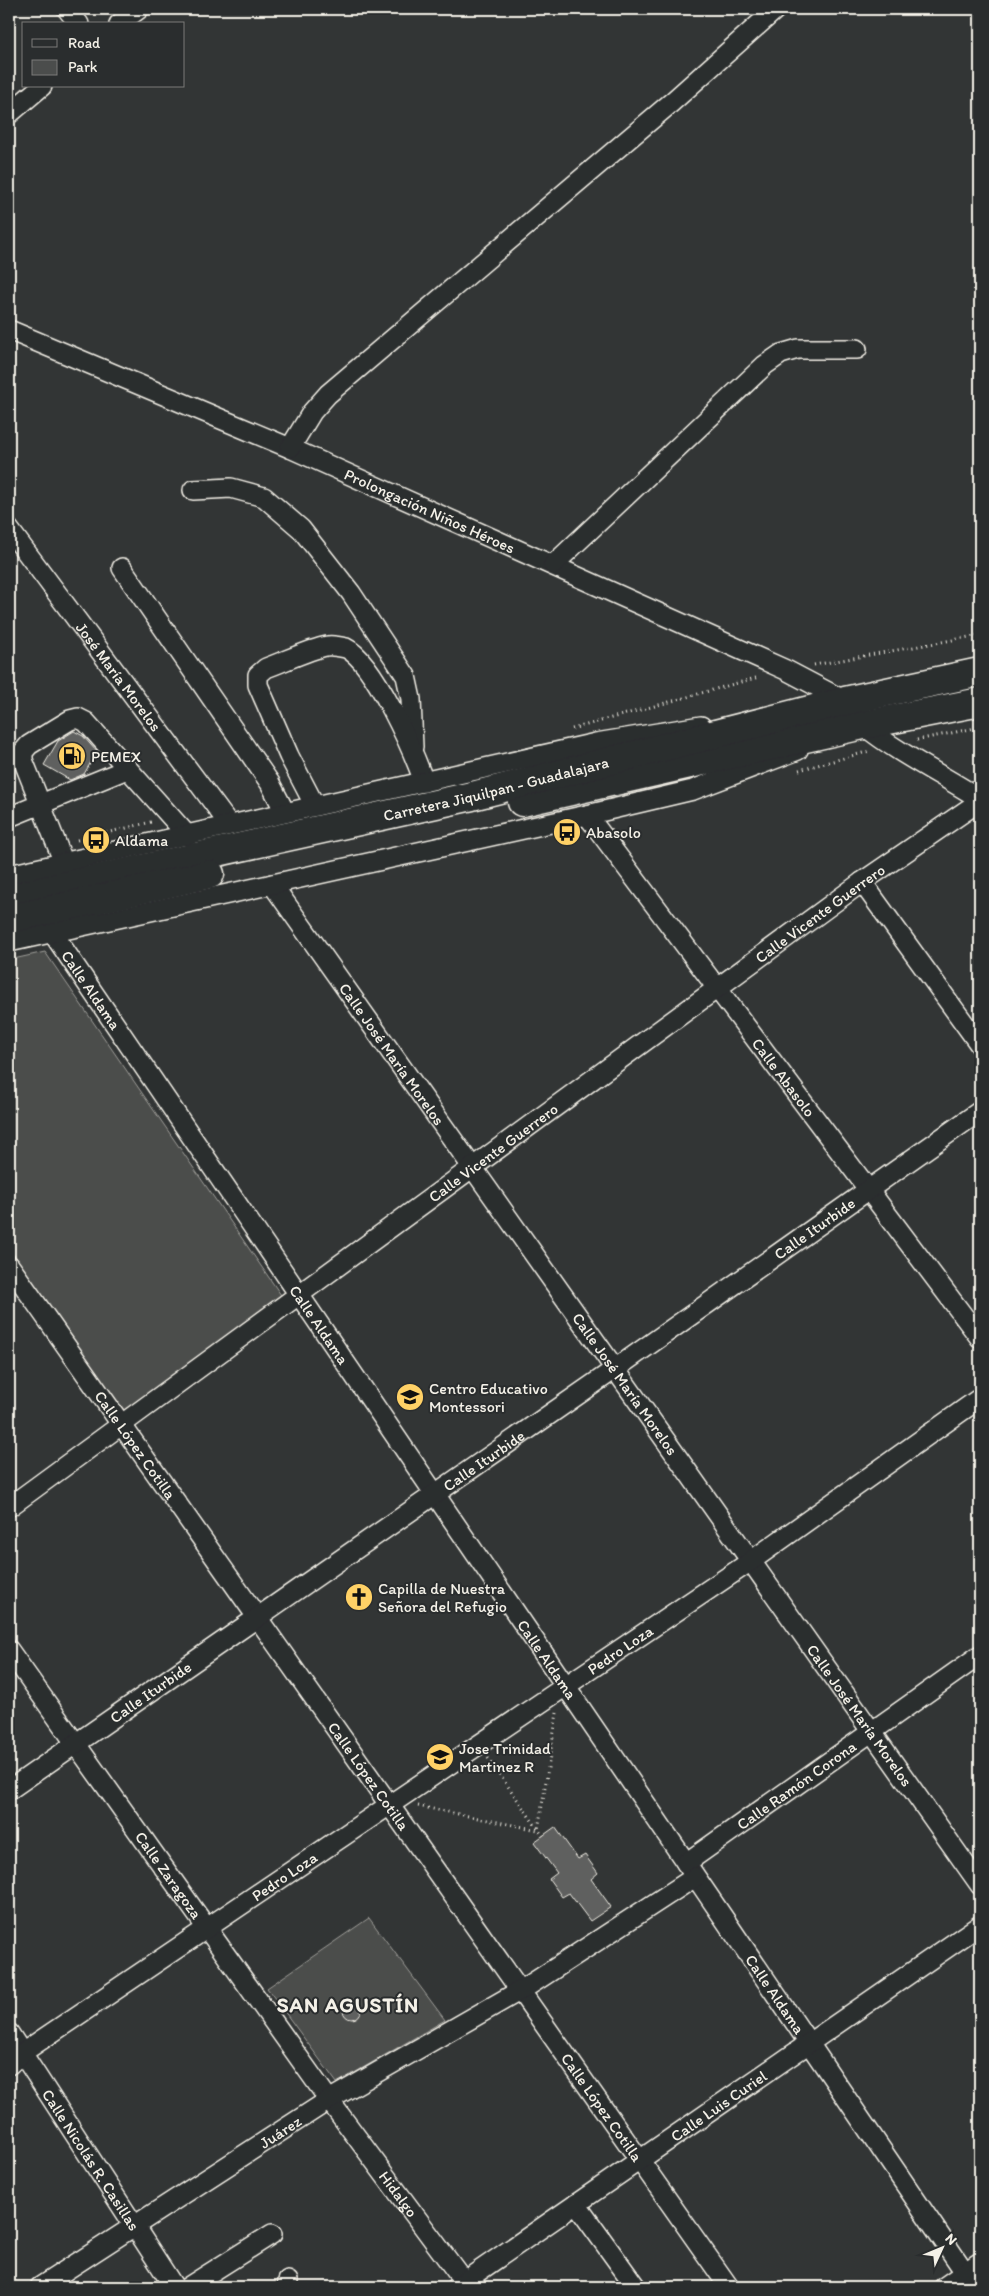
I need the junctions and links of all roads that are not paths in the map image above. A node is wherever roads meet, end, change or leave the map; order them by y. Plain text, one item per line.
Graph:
1 (67, 9) edge
2 (139, 9) edge
3 (776, 9) edge
4 (77, 22) edge
5 (122, 22) edge
6 (40, 88) edge
7 (9, 114) edge
8 (9, 330) edge
9 (857, 349) dead end
10 (290, 448) junction
11 (193, 490) dead end
12 (9, 529) edge
13 (553, 565) junction
14 (122, 568) dead end
15 (980, 672) edge
16 (846, 701) junction
17 (980, 702) edge
18 (863, 725) junction
19 (413, 751) junction
20 (128, 769) junction
21 (424, 782) junction
22 (980, 800) edge
23 (41, 804) junction
24 (315, 806) junction
25 (285, 812) junction
26 (587, 815) junction
27 (9, 816) edge
28 (229, 824) junction
29 (188, 836) junction
30 (64, 863) junction
31 (10, 879) edge
32 (862, 882) junction
33 (272, 884) junction
34 (9, 919) edge
35 (52, 932) junction
36 (9, 942) edge
37 (717, 989) junction
38 (980, 1045) edge
39 (980, 1111) edge
40 (473, 1168) junction
41 (868, 1190) junction
42 (9, 1265) edge
43 (299, 1295) junction
44 (980, 1338) edge
45 (615, 1369) junction
46 (980, 1398) edge
47 (122, 1424) junction
48 (434, 1494) junction
49 (9, 1507) edge
50 (751, 1561) junction
51 (255, 1617) junction
52 (9, 1650) edge
53 (980, 1655) edge
54 (563, 1688) junction
55 (872, 1732) junction
56 (74, 1744) junction
57 (9, 1790) edge
58 (392, 1803) junction
59 (690, 1870) junction
60 (980, 1885) edge
61 (980, 1924) edge
62 (208, 1929) junction
63 (524, 1988) junction
64 (9, 2033) edge
65 (809, 2043) junction
66 (15, 2059) edge
67 (329, 2100) junction
68 (640, 2160) junction
69 (576, 2204) junction
70 (134, 2226) junction
71 (272, 2234) dead end
72 (973, 2274) edge
73 (462, 2285) edge
74 (40, 2287) edge
75 (174, 2287) edge
76 (188, 2287) edge
77 (636, 2287) edge
78 (728, 2287) edge
79 (944, 2287) edge

1 - 4 street
2 - 5 street
3 - 10 street
6 - 7 street
8 - 10 street, Prolongación Niños Héroes
9 - 13 street
10 - 13 street, Prolongación Niños Héroes
11 - 19 street
12 - 28 street, José María Morelos
13 - 16 street, Prolongación Niños Héroes
14 - 25 street
15 - 16 highway, Carretera Jiquilpan - Guadalajara
16 - 21 street
16 - 31 highway, Carretera Jiquilpan - Guadalajara
17 - 18 highway, Carretera Jiquilpan - Guadalajara
18 - 22 street
18 - 26 street
18 - 34 highway, Carretera Jiquilpan - Guadalajara
19 - 21 street
19 - 24 street
20 - 23 street
20 - 23 street
20 - 29 street
21 - 24 street
22 - 32 street, Calle Vicente Guerrero
23 - 27 street
23 - 30 street
24 - 25 street
25 - 28 street
26 - 33 street
26 - 37 street, Calle Abasolo
28 - 29 street
29 - 30 street
30 - 31 street
32 - 37 street, Calle Vicente Guerrero
32 - 38 street
33 - 35 street
33 - 40 street, Calle José María Morelos
35 - 36 street
35 - 43 street, Calle Aldama
37 - 40 street, Calle Vicente Guerrero
37 - 41 street, Calle Abasolo
39 - 41 street, Calle Iturbide
40 - 43 street, Calle Vicente Guerrero
40 - 45 street, Calle José María Morelos
41 - 44 street, Calle Abasolo
41 - 45 street, Calle Iturbide
42 - 47 street, Calle López Cotilla
43 - 47 street, Calle Vicente Guerrero
43 - 48 street, Calle Aldama
45 - 48 street, Calle Iturbide
45 - 50 street, Calle José María Morelos
46 - 50 street, Pedro Loza
47 - 49 street, Calle Vicente Guerrero
47 - 51 street, Calle López Cotilla
48 - 51 street, Calle Iturbide
48 - 54 street, Calle Aldama
50 - 54 street, Pedro Loza
50 - 55 street, Calle José María Morelos
51 - 56 street, Calle Iturbide
51 - 58 street, Calle López Cotilla
52 - 56 street, Calle Zaragoza
53 - 55 street, Calle Ramón Corona
54 - 58 street, Pedro Loza
54 - 59 street, Calle Aldama
55 - 59 street, Calle Ramón Corona
55 - 60 street, Calle José María Morelos
56 - 57 street, Calle Iturbide
56 - 62 street, Calle Zaragoza
58 - 62 street, Pedro Loza
58 - 63 street, Calle López Cotilla
59 - 63 street, Calle Ramón Corona
59 - 65 street, Calle Aldama
61 - 65 street, Calle Luis Curiel
62 - 66 street, Pedro Loza
62 - 67 street, Calle Zaragoza
63 - 67 street, Juárez
63 - 68 street, Calle López Cotilla
64 - 66 street, Calle Nicolás R. Casillas
65 - 68 street, Calle Luis Curiel
65 - 72 street, Calle Aldama
66 - 70 street, Calle Nicolás R. Casillas
67 - 70 street, Juárez
67 - 73 street, Hidalgo
68 - 69 street, Calle Luis Curiel
68 - 78 street, Calle López Cotilla
69 - 73 street, Calle Luis Curiel
69 - 77 street
70 - 74 street, Juárez
70 - 75 street, Calle Nicolás R. Casillas
71 - 76 street
72 - 79 street

